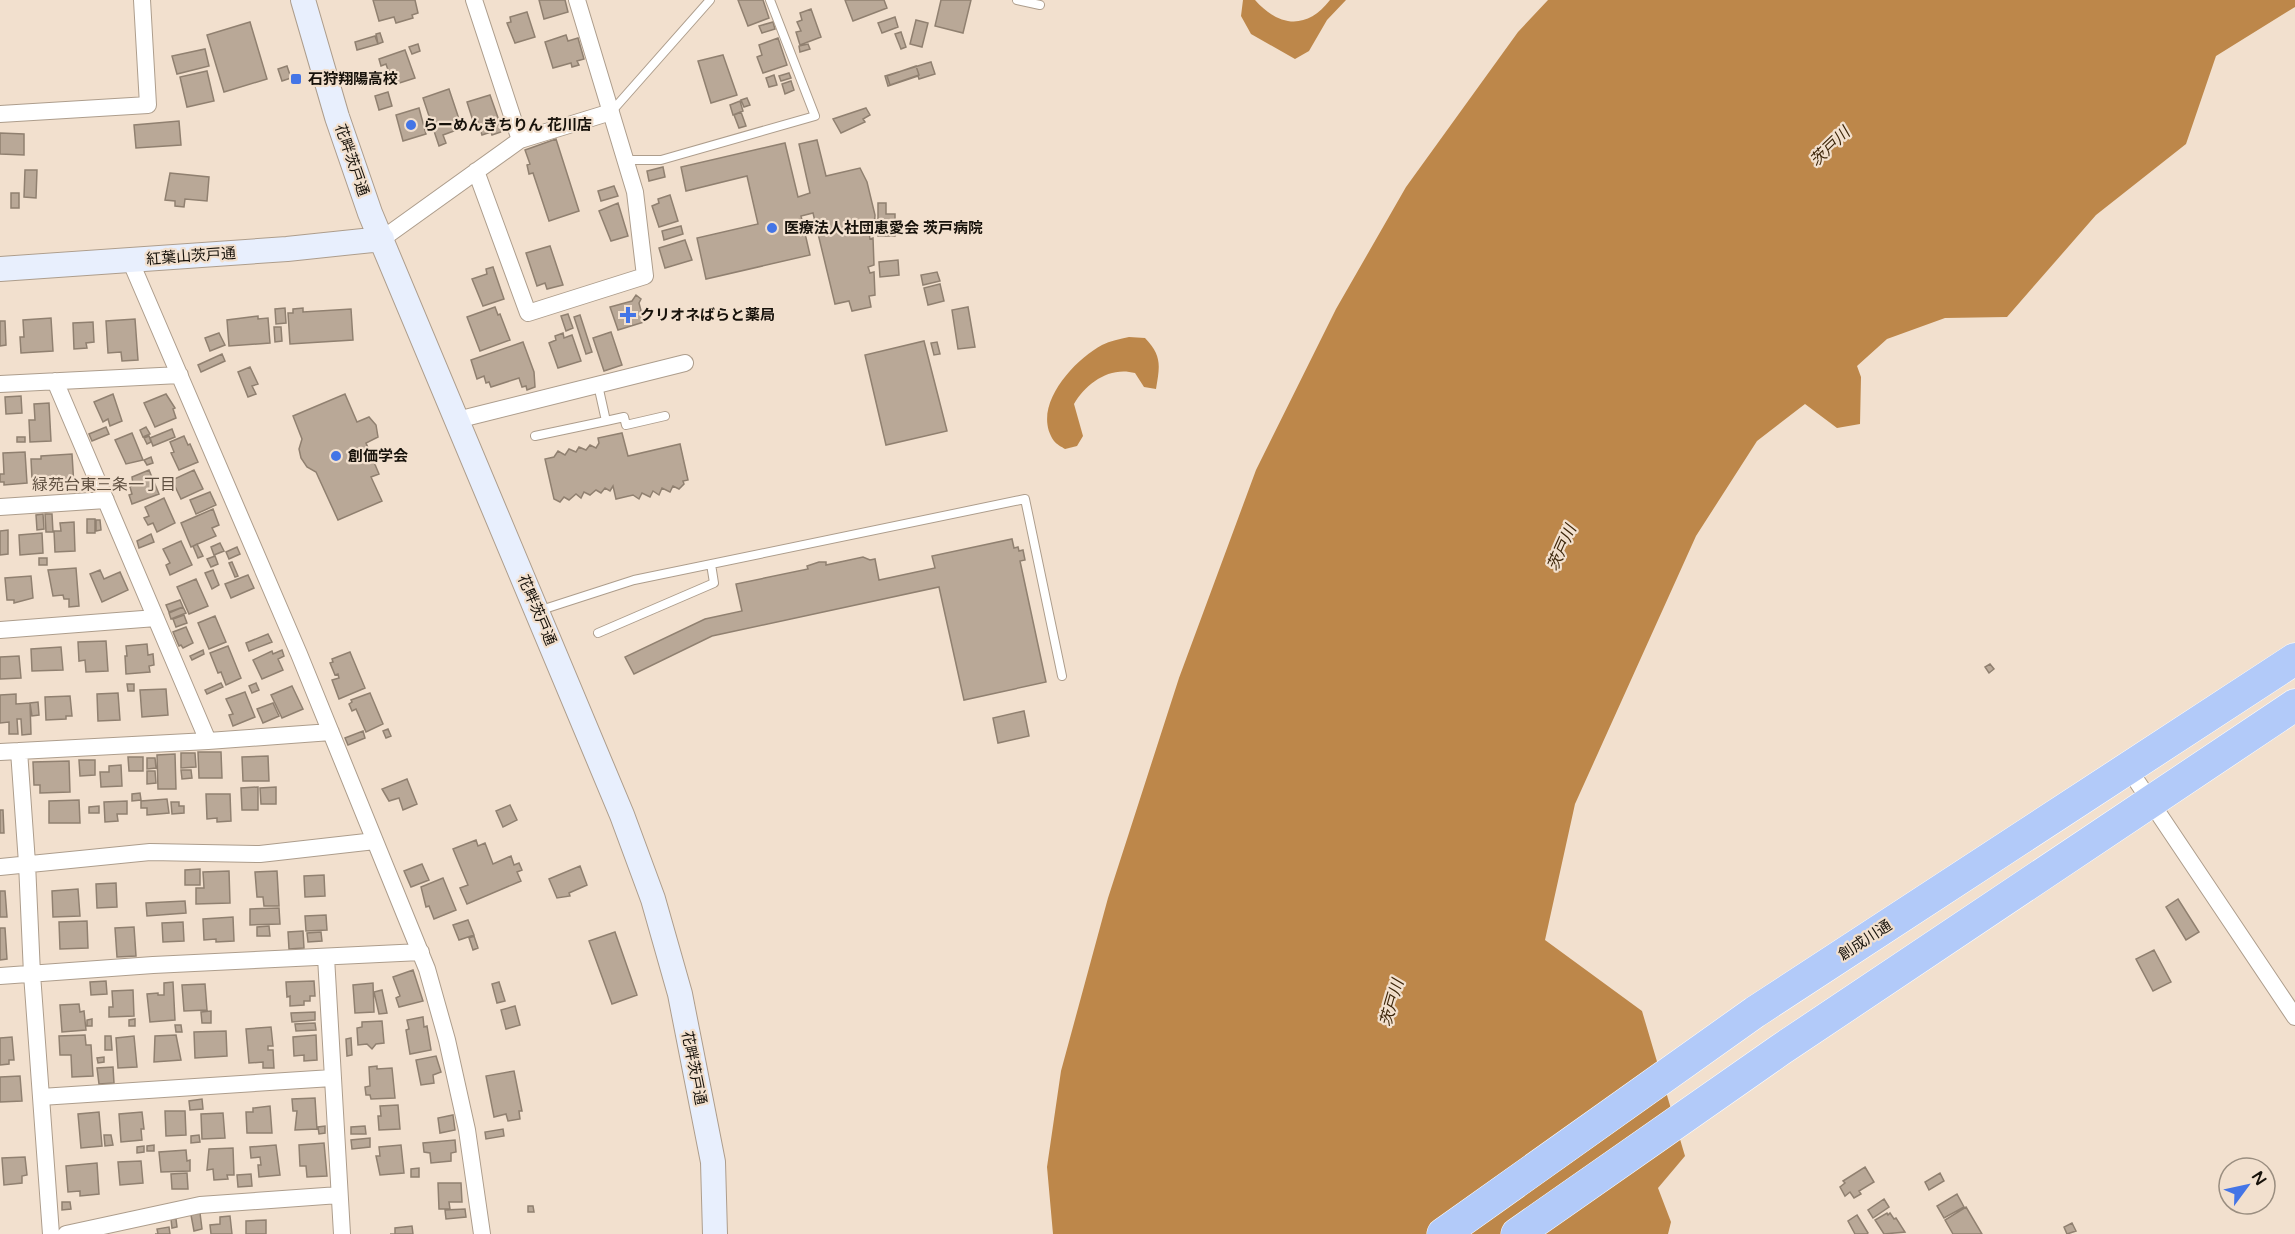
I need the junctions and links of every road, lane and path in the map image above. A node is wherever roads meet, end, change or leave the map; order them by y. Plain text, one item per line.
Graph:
1 (142, 0) edge
2 (303, 0) edge
3 (474, 0) edge
4 (577, 0) edge
5 (710, 0) edge
6 (770, 0) edge
7 (1017, 0) edge
8 (1040, 5) dead end
9 (611, 112) junction
10 (0, 114) edge
11 (520, 140) junction
12 (626, 160) junction
13 (476, 171) junction
14 (382, 239) junction
15 (130, 260) junction
16 (0, 269) edge
17 (685, 363) dead end
18 (180, 375) junction
19 (55, 381) junction
20 (0, 384) edge
21 (598, 385) junction
22 (665, 416) dead end
23 (457, 420) junction
24 (606, 421) junction
25 (535, 436) dead end
26 (106, 500) junction
27 (0, 507) edge
28 (711, 564) junction
29 (537, 611) junction
30 (156, 618) junction
31 (0, 630) edge
32 (598, 633) dead end
33 (2295, 658) edge
34 (1062, 676) dead end
35 (2295, 705) edge
36 (331, 732) junction
37 (208, 741) junction
38 (19, 751) junction
39 (0, 752) edge
40 (2128, 768) junction
41 (2152, 803) junction
42 (375, 841) junction
43 (27, 863) junction
44 (0, 867) edge
45 (421, 952) junction
46 (326, 957) junction
47 (32, 974) junction
48 (0, 976) edge
49 (2295, 1017) edge
50 (332, 1078) junction
51 (41, 1097) junction
52 (339, 1195) junction
53 (51, 1234) edge
54 (66, 1234) edge
55 (342, 1234) edge
56 (482, 1234) edge
57 (715, 1234) edge
58 (1443, 1234) edge
59 (1517, 1234) edge

1 - 10 street
2 - 14 main road, 花畔茨戸通
3 - 11 street
4 - 9 street
5 - 9 lane
6 - 12 lane
7 - 8 lane
9 - 11 street
9 - 12 street
11 - 13 street
12 - 13 street
13 - 14 street
14 - 15 main road, 紅葉山茨戸通
14 - 23 main road, 花畔茨戸通
15 - 16 main road, 紅葉山茨戸通
15 - 18 street
17 - 21 street
18 - 19 street
18 - 36 street
19 - 20 street
19 - 26 street
21 - 23 street
21 - 24 lane
22 - 24 lane
23 - 29 main road, 花畔茨戸通
24 - 25 lane
26 - 27 street
26 - 30 street
28 - 29 lane
28 - 32 lane
28 - 34 lane
29 - 57 main road, 花畔茨戸通
30 - 31 street
30 - 37 street
33 - 40 highway, 創成川通
35 - 41 highway
36 - 37 street
36 - 42 street
37 - 38 street
38 - 39 street
38 - 43 street
40 - 41 street
40 - 58 highway, 創成川通
41 - 49 street
41 - 59 highway
42 - 43 street
42 - 45 street
43 - 44 street
43 - 47 street
45 - 46 street
45 - 56 street
46 - 47 street
46 - 50 street
47 - 48 street
47 - 51 street
50 - 51 street
50 - 52 street
51 - 53 street
52 - 54 street
52 - 55 street

